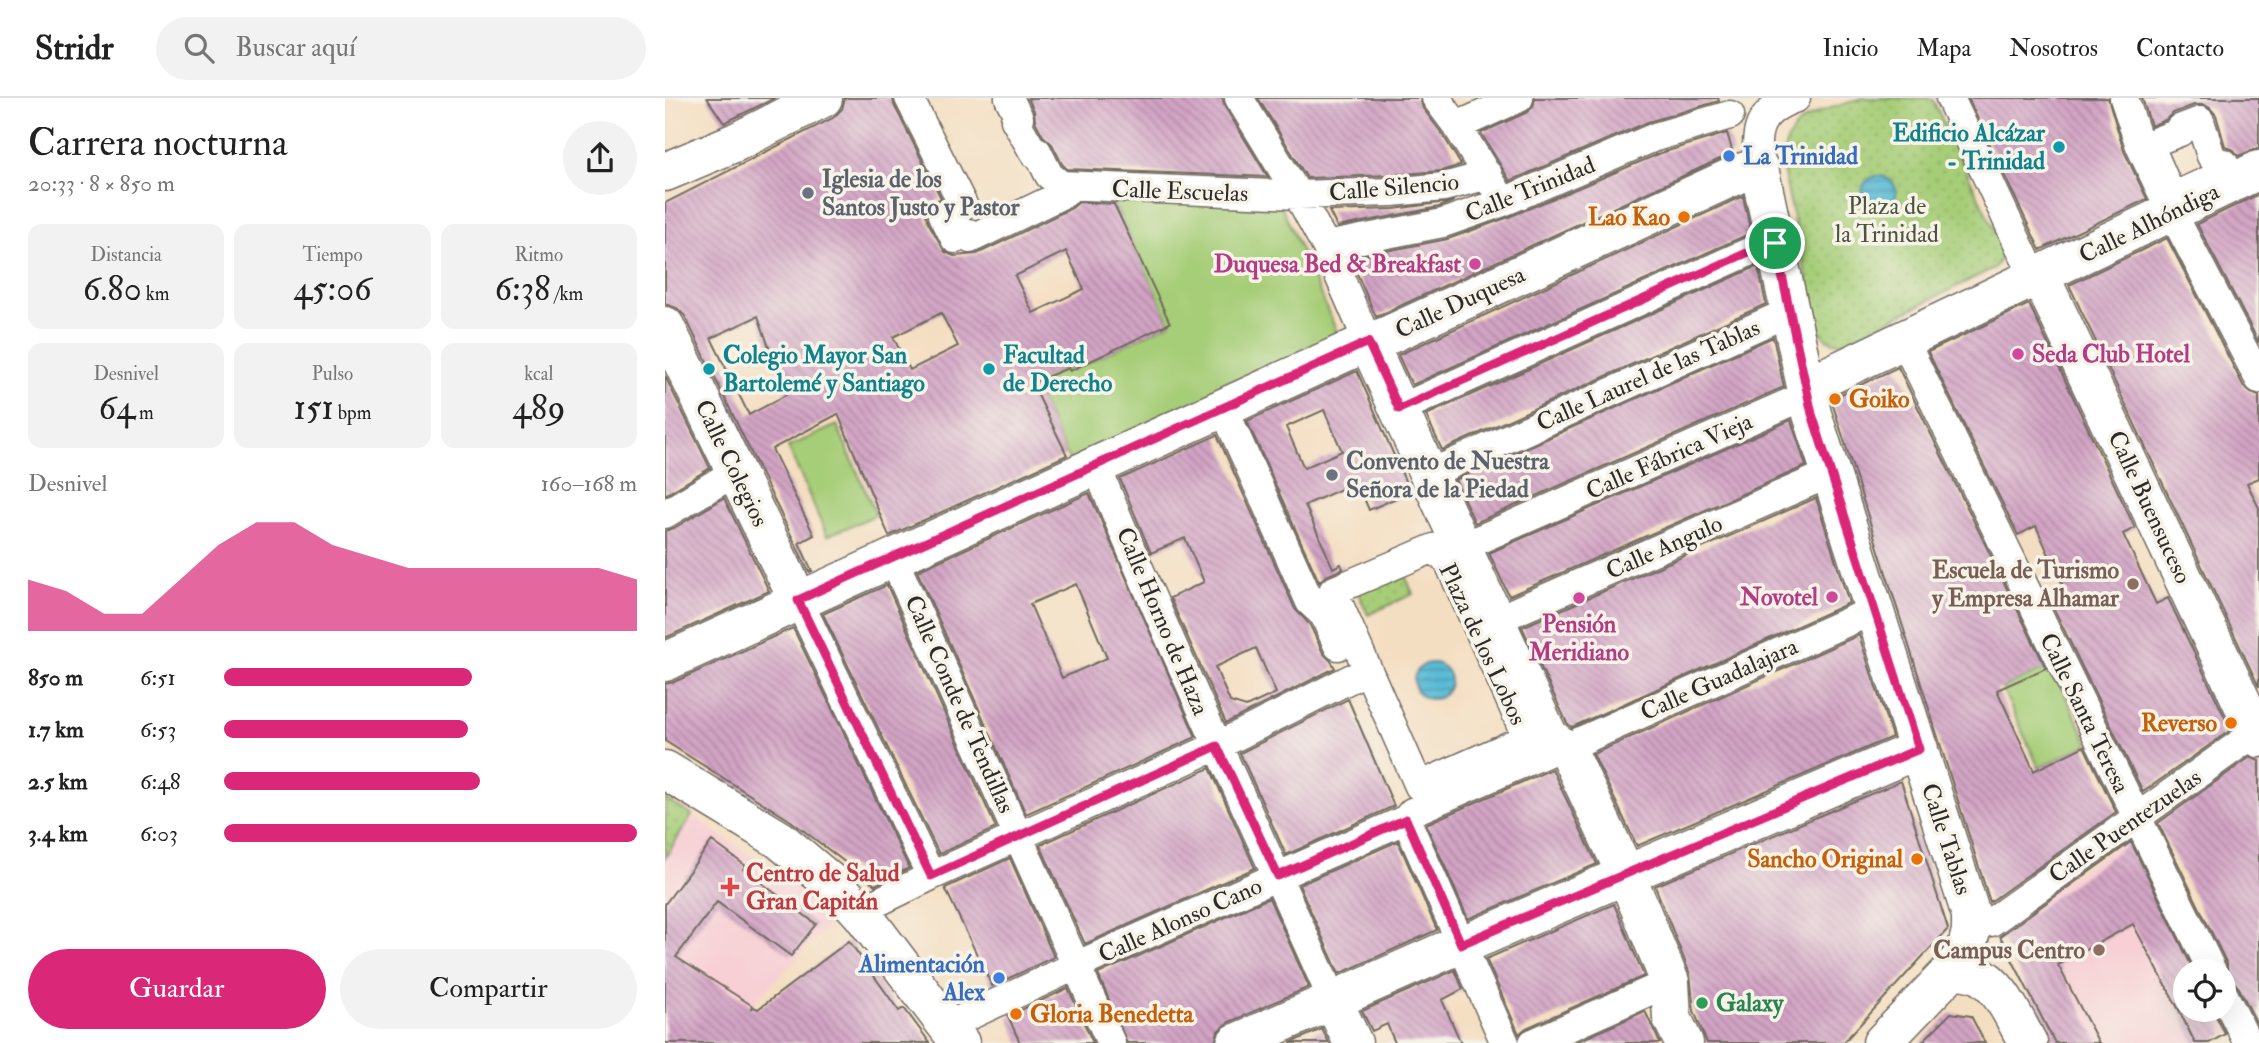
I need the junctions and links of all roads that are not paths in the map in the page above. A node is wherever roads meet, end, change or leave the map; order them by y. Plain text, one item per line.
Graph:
1 (823, 98) edge
2 (909, 98) edge
3 (1009, 98) edge
4 (1239, 98) edge
5 (1436, 98) edge
6 (1519, 98) edge
7 (1796, 98) edge
8 (1950, 98) edge
9 (2124, 98) edge
10 (1730, 115) dead end
11 (1457, 126) junction
12 (1759, 168) junction
13 (2259, 170) edge
14 (665, 172) edge
15 (1488, 174) junction
16 (1061, 186) junction
17 (1299, 195) junction
18 (1503, 202) junction
19 (2172, 212) junction
20 (1775, 243) junction
21 (1326, 246) junction
22 (2032, 267) junction
23 (1791, 311) junction
24 (665, 326) edge
25 (1904, 340) junction
26 (1368, 342) junction
27 (2259, 379) edge
28 (1802, 392) junction
29 (1223, 407) junction
30 (1399, 409) junction
31 (1096, 466) junction
32 (737, 471) junction
33 (1831, 473) junction
34 (1429, 474) junction
35 (665, 514) edge
36 (1462, 547) junction
37 (893, 558) junction
38 (798, 600) junction
39 (1874, 610) junction
40 (1496, 620) junction
41 (665, 662) edge
42 (1352, 678) junction
43 (2258, 733) edge
44 (1561, 745) junction
45 (1217, 746) junction
46 (1919, 749) junction
47 (665, 770) edge
48 (1412, 805) junction
49 (2137, 818) junction
50 (1019, 836) junction
51 (1625, 874) junction
52 (931, 876) junction
53 (1278, 876) junction
54 (862, 914) junction
55 (1991, 922) dead end
56 (1461, 944) junction
57 (2206, 959) edge
58 (1077, 965) junction
59 (1953, 969) junction
60 (1670, 982) junction
61 (1332, 999) junction
62 (2236, 1013) edge
63 (2250, 1033) edge
64 (954, 1035) edge
65 (1111, 1043) edge
66 (1236, 1043) edge
67 (1353, 1043) edge
68 (1505, 1043) edge
69 (1533, 1043) edge
70 (1684, 1043) edge
71 (1882, 1043) edge
72 (2028, 1043) edge

1 - 14 street
2 - 16 street
3 - 16 street
4 - 17 street
5 - 11 street
6 - 11 street
7 - 12 street
8 - 22 street
9 - 19 street
10 - 18 street, Calle Trinidad
11 - 15 street
12 - 20 street
12 - 26 street, Calle Duquesa
13 - 19 street, Calle Alhóndiga
15 - 17 street, Calle Silencio
15 - 18 street
16 - 17 street, Calle Escuelas
17 - 21 street
18 - 21 street, Calle Trinidad
19 - 22 street, Calle Alhóndiga
19 - 27 street
20 - 23 street
20 - 30 street
21 - 26 street
22 - 25 street
22 - 43 street, Calle Buensuceso
23 - 28 street
23 - 34 street, Calle Laurel de las Tablas
24 - 32 street, Calle Colegios
25 - 28 street
25 - 49 street, Calle Santa Teresa
26 - 29 street, Calle Duquesa
26 - 30 street, Plaza de los Lobos
28 - 33 street, Calle Tablas
28 - 36 street, Calle Fábrica Vieja
29 - 31 street, Calle Duquesa
29 - 42 street
30 - 34 street, Plaza de los Lobos
31 - 37 street, Calle Duquesa
31 - 45 street, Calle Horno de Haza
32 - 35 street
32 - 38 street, Calle Colegios
33 - 39 street, Calle Tablas
33 - 40 street, Calle Angulo
34 - 36 street, Plaza de los Lobos
36 - 40 street, Plaza de los Lobos
37 - 38 street, Calle Duquesa
37 - 50 street, Calle Conde de Tendillas
38 - 41 street, Calle Duquesa
38 - 52 street
39 - 44 street, Calle Guadalajara
39 - 46 street, Calle Tablas
40 - 44 street, Plaza de los Lobos
42 - 45 street
42 - 48 street
43 - 49 street, Calle Puentezuelas
44 - 48 street, Plaza de los Lobos
44 - 51 street
45 - 50 street
45 - 53 street, Calle Horno de Haza
46 - 51 street
46 - 59 street, Calle Tablas
47 - 54 street
48 - 48 street, Plaza de los Lobos
48 - 53 street, Calle Alonso Cano
48 - 56 street
49 - 55 street, Calle Puentezuelas
49 - 57 street, Calle Santa Teresa
50 - 52 street
50 - 58 street, Calle Conde de Tendillas
51 - 56 street
51 - 60 street
52 - 54 street
53 - 58 street, Calle Alonso Cano
53 - 61 street, Calle Horno de Haza
54 - 64 street
56 - 61 street
56 - 68 street
58 - 64 street, Calle Alonso Cano
58 - 65 street, Calle Conde de Tendillas
59 - 71 street, Calle Tablas
59 - 72 street
60 - 69 street
60 - 70 street
61 - 66 street
61 - 67 street, Calle Horno de Haza
62 - 63 street

